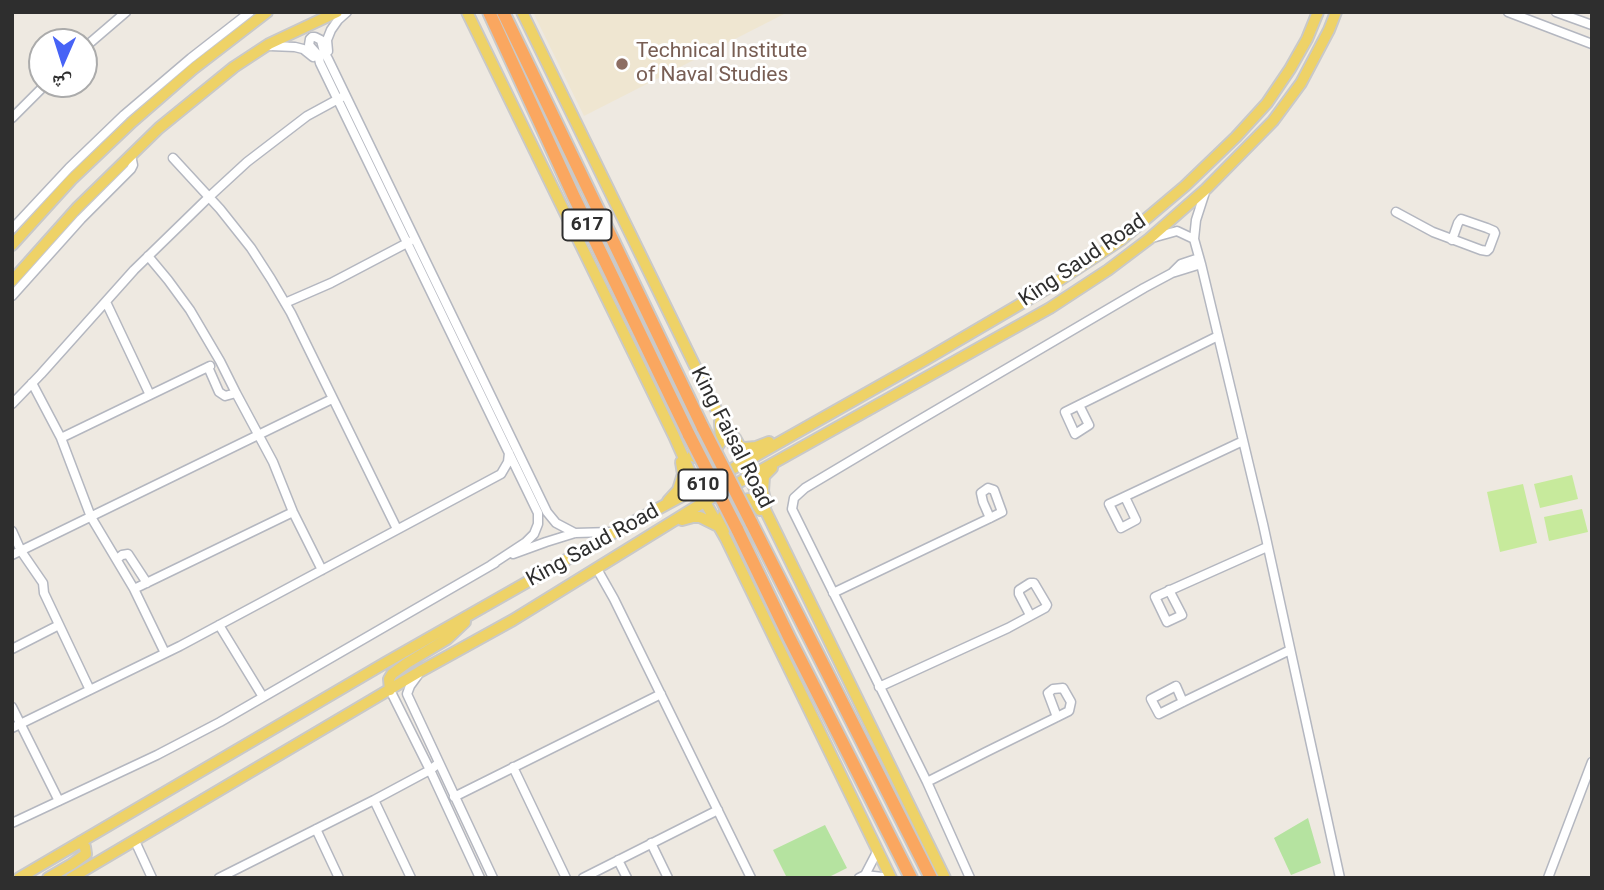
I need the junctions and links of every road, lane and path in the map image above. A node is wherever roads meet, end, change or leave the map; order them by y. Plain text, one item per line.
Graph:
1 (127, 12) edge
2 (250, 12) edge
3 (267, 12) edge
4 (337, 12) edge
5 (347, 12) edge
6 (467, 12) edge
7 (489, 12) edge
8 (502, 12) edge
9 (522, 12) edge
10 (1318, 12) edge
11 (1335, 12) edge
12 (1508, 12) edge
13 (1556, 12) edge
14 (1592, 26) edge
15 (98, 36) edge
16 (1592, 44) edge
17 (267, 46) junction
18 (324, 61) junction
19 (342, 97) junction
20 (32, 98) edge
21 (12, 118) edge
22 (131, 155) junction
23 (173, 158) dead end
24 (1206, 189) junction
25 (209, 197) junction
26 (1396, 212) dead end
27 (12, 229) edge
28 (1149, 239) junction
29 (1194, 239) junction
30 (1452, 240) junction
31 (411, 241) junction
32 (12, 245) edge
33 (148, 256) junction
34 (1200, 261) junction
35 (12, 281) edge
36 (12, 296) edge
37 (106, 302) junction
38 (285, 303) junction
39 (1218, 336) junction
40 (220, 361) junction
41 (208, 367) junction
42 (33, 383) junction
43 (236, 393) junction
44 (150, 395) junction
45 (332, 399) junction
46 (12, 404) edge
47 (1079, 405) dead end
48 (719, 416) junction
49 (259, 435) junction
50 (791, 435) junction
51 (674, 436) junction
52 (61, 438) junction
53 (1243, 441) junction
54 (797, 450) junction
55 (509, 453) junction
56 (743, 463) junction
57 (501, 474) junction
58 (748, 477) junction
59 (522, 478) junction
60 (697, 488) junction
61 (1125, 497) dead end
62 (704, 502) junction
63 (662, 507) junction
64 (293, 512) junction
65 (91, 517) junction
66 (990, 518) dead end
67 (770, 523) junction
68 (669, 524) junction
69 (718, 526) junction
70 (397, 529) junction
71 (12, 531) edge
72 (615, 532) junction
73 (575, 533) junction
74 (726, 539) junction
75 (1268, 547) junction
76 (21, 551) junction
77 (12, 555) edge
78 (117, 559) junction
79 (491, 565) junction
80 (597, 569) junction
81 (322, 570) junction
82 (147, 583) junction
83 (134, 589) junction
84 (1169, 590) dead end
85 (834, 593) junction
86 (496, 600) junction
87 (1030, 615) dead end
88 (59, 625) junction
89 (219, 625) junction
90 (12, 649) edge
91 (1290, 650) junction
92 (165, 653) junction
93 (419, 672) junction
94 (879, 687) junction
95 (90, 690) junction
96 (390, 690) junction
97 (661, 694) junction
98 (263, 697) junction
99 (1183, 702) dead end
100 (12, 706) edge
101 (1057, 717) dead end
102 (17, 726) edge
103 (1592, 762) edge
104 (439, 763) junction
105 (513, 767) junction
106 (430, 770) junction
107 (927, 782) junction
108 (454, 797) junction
109 (374, 800) junction
110 (59, 801) junction
111 (718, 810) junction
112 (12, 823) edge
113 (316, 829) junction
114 (135, 841) junction
115 (80, 842) junction
116 (651, 844) junction
117 (878, 850) junction
118 (618, 860) junction
119 (862, 876) edge
120 (222, 877) edge
121 (19, 878) edge
122 (48, 878) edge
123 (71, 878) edge
124 (152, 878) edge
125 (339, 878) edge
126 (411, 878) edge
127 (480, 878) edge
128 (493, 878) edge
129 (566, 878) edge
130 (583, 878) edge
131 (627, 878) edge
132 (668, 878) edge
133 (751, 878) edge
134 (891, 878) edge
135 (911, 878) edge
136 (931, 878) edge
137 (945, 878) edge
138 (970, 878) edge
139 (1340, 878) edge
140 (1549, 878) edge

1 - 15 street
2 - 27 street
3 - 32 main road
4 - 17 main road
5 - 18 street
6 - 51 main road
7 - 135 highway, King Faisal Road / 617, bridge
8 - 136 highway, King Faisal Road / 617, bridge
9 - 48 main road
10 - 50 main road, King Saud Road / 610
11 - 24 main road, King Saud Road / 610
12 - 16 street
13 - 14 street
17 - 18 street
17 - 22 main road
18 - 19 street
19 - 25 street
19 - 31 street
20 - 21 street
22 - 35 main road
22 - 36 street
23 - 25 street
24 - 28 main road, King Saud Road / 610
24 - 29 street
25 - 33 street
25 - 38 street
26 - 30 street
28 - 29 street
28 - 54 main road, King Saud Road / 610
29 - 34 street
30 - 30 street
31 - 38 street
31 - 55 street
31 - 73 street
33 - 37 street
33 - 40 street
34 - 39 street
34 - 85 street
37 - 42 street
37 - 44 street
38 - 45 street
39 - 47 street
39 - 53 street
40 - 41 street
40 - 43 street
41 - 43 street
41 - 44 street
42 - 46 street
42 - 52 street
43 - 49 street
44 - 52 street
45 - 49 street
45 - 70 street
48 - 50 main road
48 - 51 main road
48 - 56 main road
49 - 64 street
49 - 65 street
50 - 56 main road, King Saud Road / 610
51 - 60 main road
51 - 63 main road
52 - 65 street
53 - 61 street
53 - 75 street
54 - 58 main road, King Saud Road / 610
54 - 67 main road
55 - 57 street
55 - 59 street
56 - 58 main road
56 - 60 main road, King Saud Road / 610
57 - 59 street
57 - 70 street
58 - 62 main road, King Saud Road / 610
58 - 67 main road
59 - 79 street
60 - 62 main road
60 - 63 main road, King Saud Road / 610
62 - 68 main road, King Saud Road / 610
62 - 69 main road
63 - 72 main road, King Saud Road / 610
64 - 81 street
64 - 82 street
65 - 76 street
65 - 78 street
66 - 85 street
67 - 74 main road
67 - 137 main road
68 - 69 main road
68 - 80 main road, King Saud Road / 610
69 - 74 main road
70 - 81 street
71 - 76 street
72 - 73 street
72 - 86 main road, King Saud Road / 610
73 - 79 street
74 - 117 main road
75 - 84 street
75 - 91 street
76 - 77 street
76 - 88 street
78 - 82 street
78 - 83 street
79 - 98 street
80 - 93 main road, King Saud Road / 610
80 - 97 street
81 - 89 street
82 - 83 street
83 - 92 street
85 - 94 street
86 - 96 main road
86 - 115 main road, King Saud Road / 610
87 - 94 street
88 - 90 street
88 - 95 street
89 - 92 street
89 - 98 street
91 - 99 street
91 - 139 street
92 - 95 street
93 - 96 main road, King Saud Road / 610
93 - 104 street
94 - 107 street
95 - 102 street
96 - 106 street
96 - 114 main road, King Saud Road / 610
97 - 105 street
97 - 111 street
98 - 110 street
100 - 102 street
101 - 107 street
102 - 110 street
103 - 140 street
104 - 106 street
104 - 108 street
105 - 108 street
105 - 129 street
106 - 109 street
106 - 127 street
107 - 138 street
108 - 128 street
109 - 113 street
109 - 126 street
110 - 112 street
111 - 116 street
111 - 133 street
113 - 120 street
113 - 125 street
114 - 123 main road, King Saud Road / 610
114 - 124 street
115 - 121 main road, King Saud Road / 610
115 - 122 main road
116 - 118 street
116 - 132 street
117 - 119 street
117 - 134 main road
118 - 130 street
118 - 131 street
119 - 134 street

